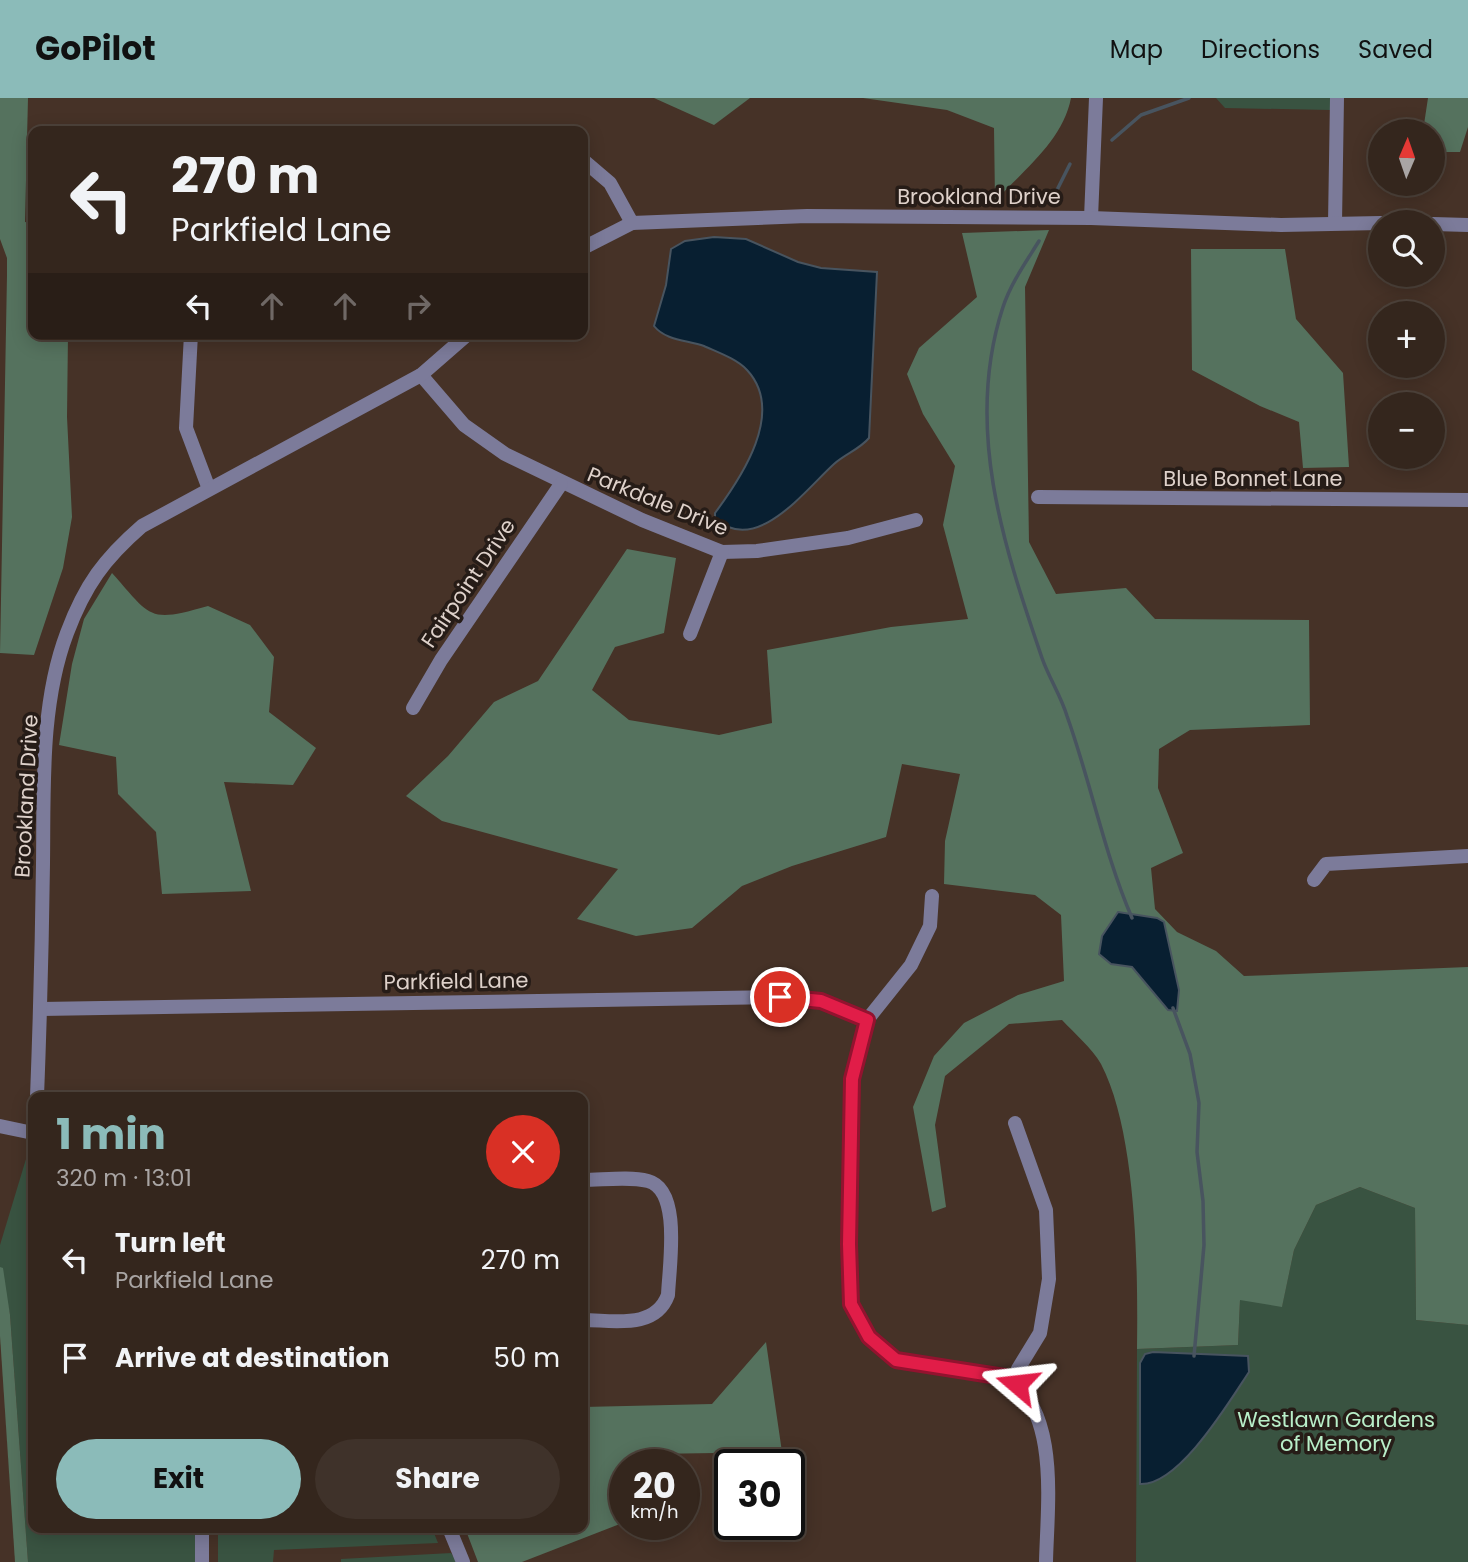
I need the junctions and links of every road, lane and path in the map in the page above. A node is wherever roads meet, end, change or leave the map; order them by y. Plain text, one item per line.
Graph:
1 (1096, 98) edge
2 (1337, 98) edge
3 (588, 164) edge
4 (1090, 218) junction
5 (632, 223) junction
6 (1335, 223) junction
7 (1368, 223) edge
8 (1445, 224) edge
9 (1468, 225) edge
10 (588, 245) edge
11 (191, 340) edge
12 (461, 340) edge
13 (421, 375) junction
14 (561, 484) junction
15 (209, 489) junction
16 (1038, 497) dead end
17 (1468, 500) edge
18 (916, 520) dead end
19 (722, 552) junction
20 (690, 634) dead end
21 (413, 708) dead end
22 (1468, 856) edge
23 (1314, 880) dead end
24 (932, 896) dead end
25 (41, 1009) junction
26 (867, 1020) junction
27 (37, 1092) edge
28 (1015, 1123) dead end
29 (0, 1126) edge
30 (28, 1130) edge
31 (588, 1180) edge
32 (588, 1320) edge
33 (1017, 1384) junction
34 (202, 1533) edge
35 (451, 1533) edge
36 (202, 1562) edge
37 (463, 1562) edge
38 (1046, 1562) edge

1 - 4 street
2 - 6 street
3 - 5 street
4 - 5 street, Brookland Drive
4 - 6 street, Brookland Drive
5 - 10 street, Brookland Drive
6 - 7 street, Brookland Drive
8 - 9 street
11 - 15 street
12 - 13 street, Brookland Drive
13 - 14 street, Parkdale Drive
13 - 15 street, Brookland Drive
14 - 19 street, Parkdale Drive
14 - 21 street, Fairpoint Drive
15 - 25 street, Brookland Drive
16 - 17 street, Blue Bonnet Lane
18 - 19 street, Parkdale Drive
19 - 20 street
22 - 23 street
24 - 26 street
25 - 26 street, Parkfield Lane
25 - 27 street, Brookland Drive
26 - 33 street
28 - 33 street
29 - 30 street
31 - 32 street
33 - 38 street
34 - 36 street
35 - 37 street

